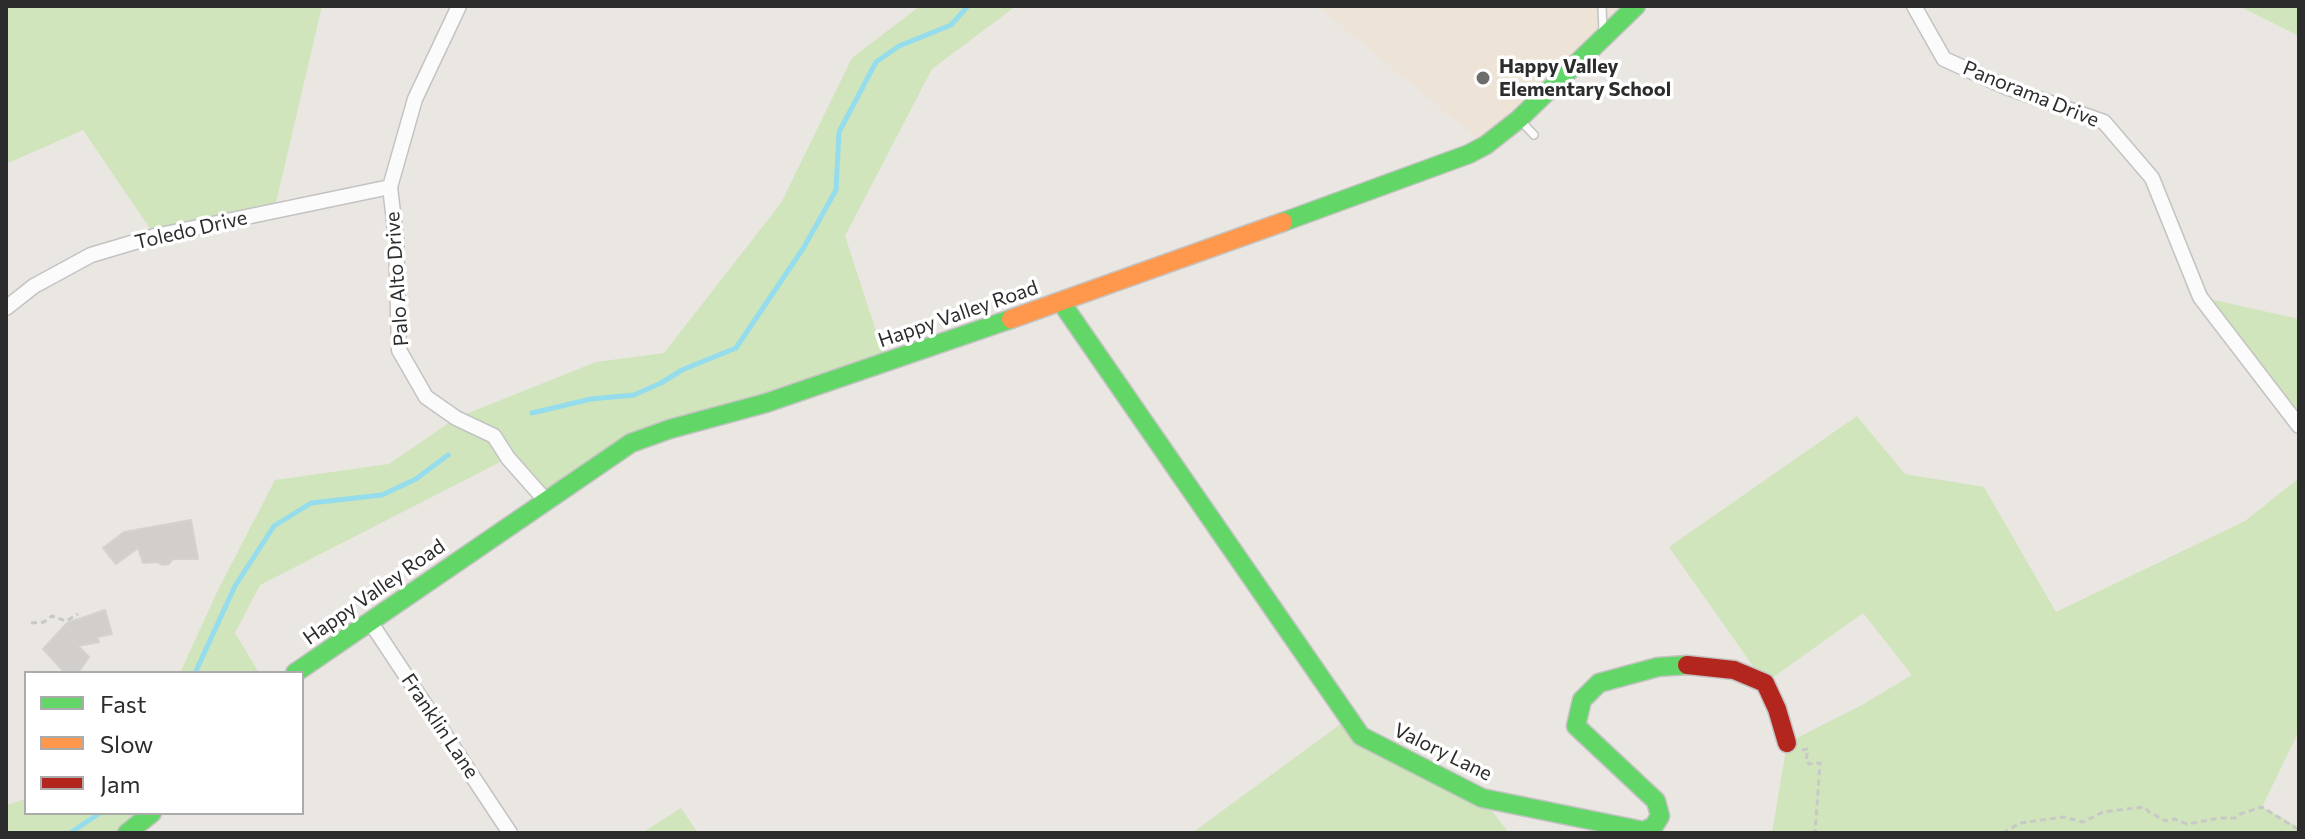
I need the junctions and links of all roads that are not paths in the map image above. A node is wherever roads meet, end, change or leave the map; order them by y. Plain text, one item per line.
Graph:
1 (459, 6) edge
2 (1602, 6) edge
3 (1636, 6) edge
4 (1914, 6) edge
5 (1603, 37) junction
6 (1519, 119) junction
7 (1534, 135) dead end
8 (390, 187) junction
9 (1061, 302) junction
10 (6, 308) edge
11 (2299, 426) edge
12 (546, 501) junction
13 (369, 620) junction
14 (298, 671) edge
15 (1787, 743) road end
16 (150, 815) edge
17 (127, 833) edge
18 (510, 833) edge

1 - 8 street, Palo Alto Drive
2 - 5 lane
3 - 5 street, Happy Valley Road
4 - 11 street, Panorama Drive
5 - 6 street, Happy Valley Road
6 - 7 lane
6 - 9 street, Happy Valley Road
8 - 10 street, Toledo Drive
8 - 12 street, Palo Alto Drive
9 - 12 street, Happy Valley Road
9 - 15 street, Valory Lane
12 - 13 street, Happy Valley Road
13 - 14 street, Happy Valley Road
13 - 18 street, Franklin Lane
16 - 17 street

